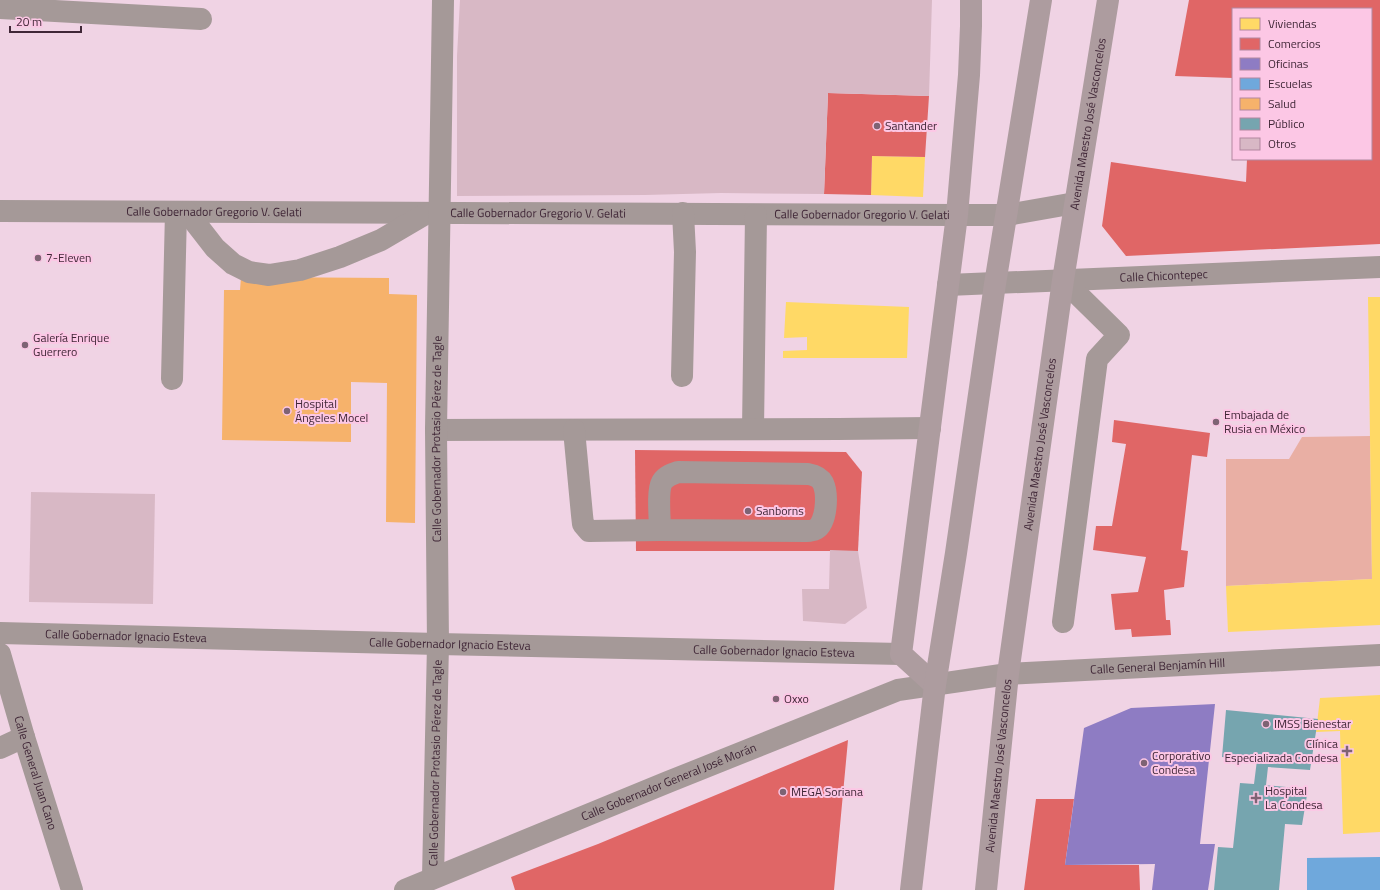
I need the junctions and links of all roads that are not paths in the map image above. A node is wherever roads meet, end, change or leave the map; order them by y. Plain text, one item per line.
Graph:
1 (443, 0) edge
2 (971, 0) edge
3 (1041, 0) edge
4 (1108, 0) edge
5 (0, 8) edge
6 (201, 19) dead end
7 (1075, 202) junction
8 (0, 211) edge
9 (182, 212) junction
10 (433, 212) junction
11 (683, 213) junction
12 (756, 215) junction
13 (957, 215) junction
14 (1007, 215) junction
15 (1380, 267) edge
16 (1063, 280) junction
17 (996, 284) junction
18 (948, 285) junction
19 (682, 376) dead end
20 (172, 379) dead end
21 (930, 428) junction
22 (753, 429) junction
23 (436, 430) junction
24 (574, 430) junction
25 (660, 530) junction
26 (1063, 622) dead end
27 (0, 633) edge
28 (438, 644) junction
29 (0, 654) edge
30 (901, 654) junction
31 (1380, 655) edge
32 (1008, 674) junction
33 (935, 685) junction
34 (24, 737) junction
35 (0, 748) edge
36 (433, 878) junction
37 (72, 890) edge
38 (406, 890) edge
39 (911, 890) edge
40 (986, 890) edge

1 - 10 street, Calle Gobernador Protasio Pérez de Tagle
2 - 13 main road
3 - 14 main road
4 - 7 main road, Avenida Maestro José Vasconcelos
5 - 6 street
7 - 14 street, Calle Gobernador Gregorio V. Gelati
7 - 16 main road, Avenida Maestro José Vasconcelos
8 - 9 street, Calle Gobernador Gregorio V. Gelati
9 - 10 street, Calle Gobernador Gregorio V. Gelati
9 - 10 street
9 - 20 street
10 - 11 street, Calle Gobernador Gregorio V. Gelati
10 - 23 street, Calle Gobernador Protasio Pérez de Tagle
11 - 12 street, Calle Gobernador Gregorio V. Gelati
11 - 19 street
12 - 13 street, Calle Gobernador Gregorio V. Gelati
12 - 22 street
13 - 14 street, Calle Gobernador Gregorio V. Gelati
13 - 18 main road
14 - 17 main road
15 - 16 street, Calle Chicontepec
16 - 17 street, Calle Chicontepec
16 - 26 street
16 - 32 main road, Avenida Maestro José Vasconcelos
17 - 18 street, Calle Chicontepec
17 - 33 main road
18 - 21 main road
21 - 22 street
21 - 30 main road
22 - 24 street
23 - 24 street
23 - 28 street, Calle Gobernador Protasio Pérez de Tagle
24 - 25 street
25 - 25 street
27 - 28 street, Calle Gobernador Ignacio Esteva
28 - 30 street, Calle Gobernador Ignacio Esteva
28 - 36 street, Calle Gobernador Protasio Pérez de Tagle
29 - 34 street, Calle General Juan Cano
30 - 33 main road
31 - 32 street, Calle General Benjamín Hill
32 - 33 street, Calle General Benjamín Hill
32 - 40 main road, Avenida Maestro José Vasconcelos
33 - 36 street, Calle Gobernador General José Morán
33 - 39 main road
34 - 35 street
34 - 37 street, Calle General Juan Cano
36 - 38 street, Calle Gobernador General José Morán

